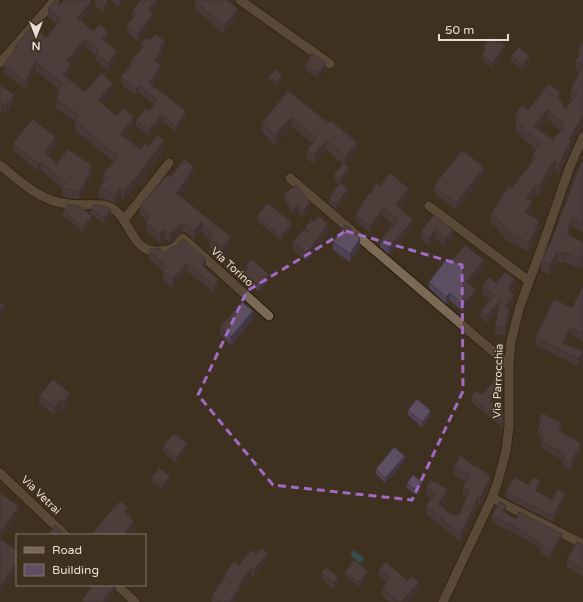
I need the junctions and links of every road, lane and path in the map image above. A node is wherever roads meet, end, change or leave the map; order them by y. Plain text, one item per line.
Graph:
1 (55, 0) edge
2 (240, 0) edge
3 (0, 63) edge
4 (330, 64) dead end
5 (583, 137) edge
6 (169, 163) dead end
7 (0, 165) edge
8 (290, 178) dead end
9 (429, 206) dead end
10 (124, 220) junction
11 (529, 281) junction
12 (269, 316) dead end
13 (509, 366) junction
14 (0, 473) edge
15 (492, 498) junction
16 (64, 534) edge
17 (583, 544) edge
18 (118, 586) edge
19 (134, 602) edge
20 (443, 602) edge

1 - 3 street
2 - 4 street
5 - 11 street, Via Parrocchia
6 - 10 street
7 - 10 street, Via Torino
8 - 13 street
9 - 11 street
10 - 12 street, Via Torino
11 - 13 street, Via Parrocchia
13 - 15 street, Via Parrocchia
14 - 16 street, Via Vetrai
15 - 17 street
15 - 20 street, Via Parrocchia
18 - 19 street

